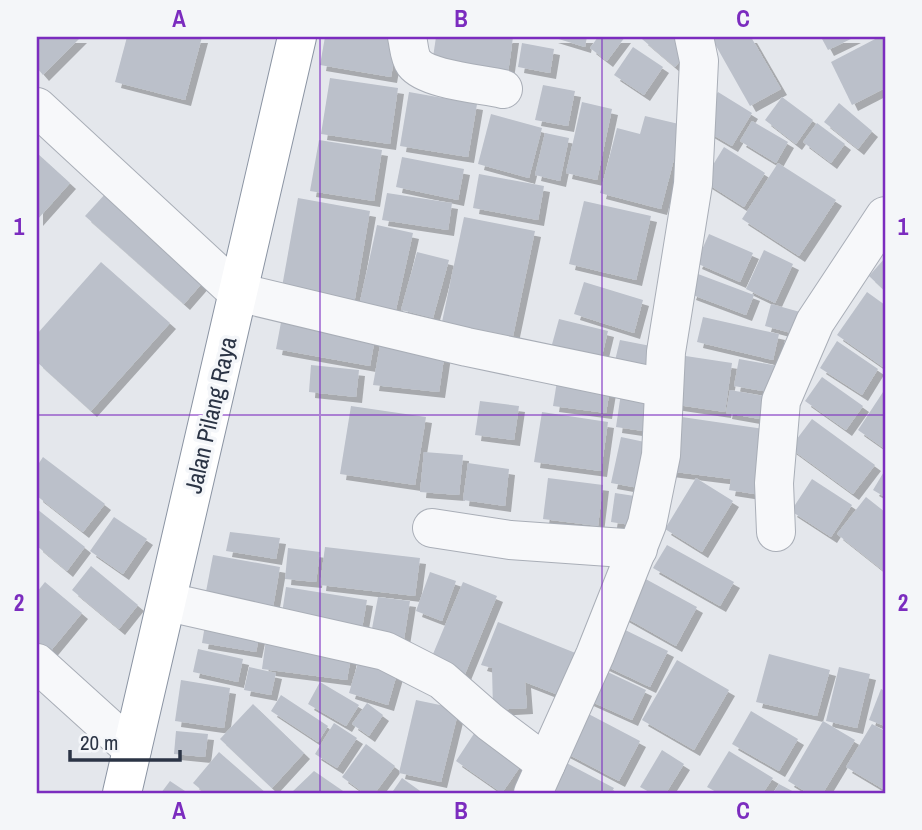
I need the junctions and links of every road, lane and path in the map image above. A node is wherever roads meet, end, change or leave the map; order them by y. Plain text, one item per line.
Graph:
1 (296, 37) edge
2 (407, 37) edge
3 (694, 37) edge
4 (503, 89) dead end
5 (37, 107) edge
6 (885, 216) edge
7 (237, 292) junction
8 (664, 388) junction
9 (432, 528) dead end
10 (776, 532) dead end
11 (638, 549) junction
12 (168, 602) junction
13 (37, 663) edge
14 (132, 749) junction
15 (539, 785) edge
16 (122, 793) edge

1 - 7 highway, Jalan Pilang Raya
2 - 4 street
3 - 8 street
5 - 7 street
6 - 10 street
7 - 8 street
7 - 12 highway, Jalan Pilang Raya
8 - 11 street
9 - 11 street
11 - 15 street
12 - 14 highway, Jalan Pilang Raya
12 - 15 street
13 - 14 street
14 - 16 highway, Jalan Pilang Raya

